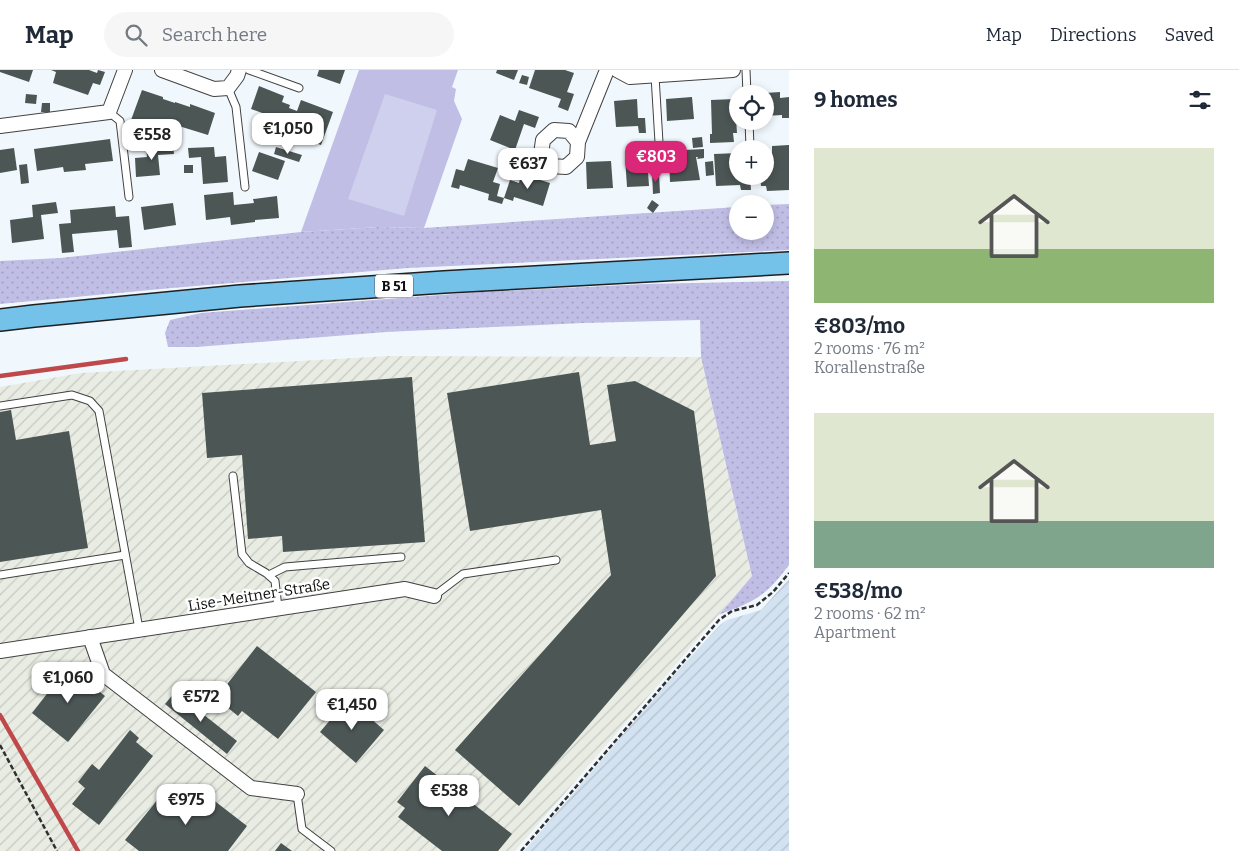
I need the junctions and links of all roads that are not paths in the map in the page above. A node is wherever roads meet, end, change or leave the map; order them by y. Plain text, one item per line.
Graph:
1 (125, 70) edge
2 (162, 70) edge
3 (239, 70) edge
4 (249, 70) edge
5 (606, 70) edge
6 (617, 70) edge
7 (733, 70) edge
8 (746, 70) edge
9 (655, 76) junction
10 (747, 85) edge
11 (228, 88) junction
12 (299, 88) dead end
13 (109, 112) junction
14 (0, 126) edge
15 (578, 142) dead end
16 (660, 159) dead end
17 (245, 187) dead end
18 (129, 197) dead end
19 (789, 263) edge
20 (0, 320) edge
21 (0, 406) edge
22 (233, 476) dead end
23 (125, 555) junction
24 (401, 557) dead end
25 (556, 560) dead end
26 (0, 575) edge
27 (269, 575) junction
28 (434, 596) joint
29 (278, 608) junction
30 (139, 629) junction
31 (90, 637) junction
32 (0, 651) edge
33 (297, 794) joint
34 (331, 851) edge

1 - 13 street
2 - 11 street
3 - 11 street
4 - 12 lane
5 - 15 street
6 - 9 street
7 - 9 street
8 - 10 lane
9 - 16 lane
11 - 17 lane
13 - 14 street
13 - 18 lane
19 - 20 main road, B 51
21 - 23 lane
22 - 27 lane
23 - 26 lane
23 - 30 lane
24 - 27 lane
25 - 28 lane
27 - 29 lane
28 - 29 street, Lise-Meitner-Straße
29 - 30 street, Lise-Meitner-Straße
30 - 31 street, Lise-Meitner-Straße
31 - 32 street, Lise-Meitner-Straße
31 - 33 street
33 - 34 lane

